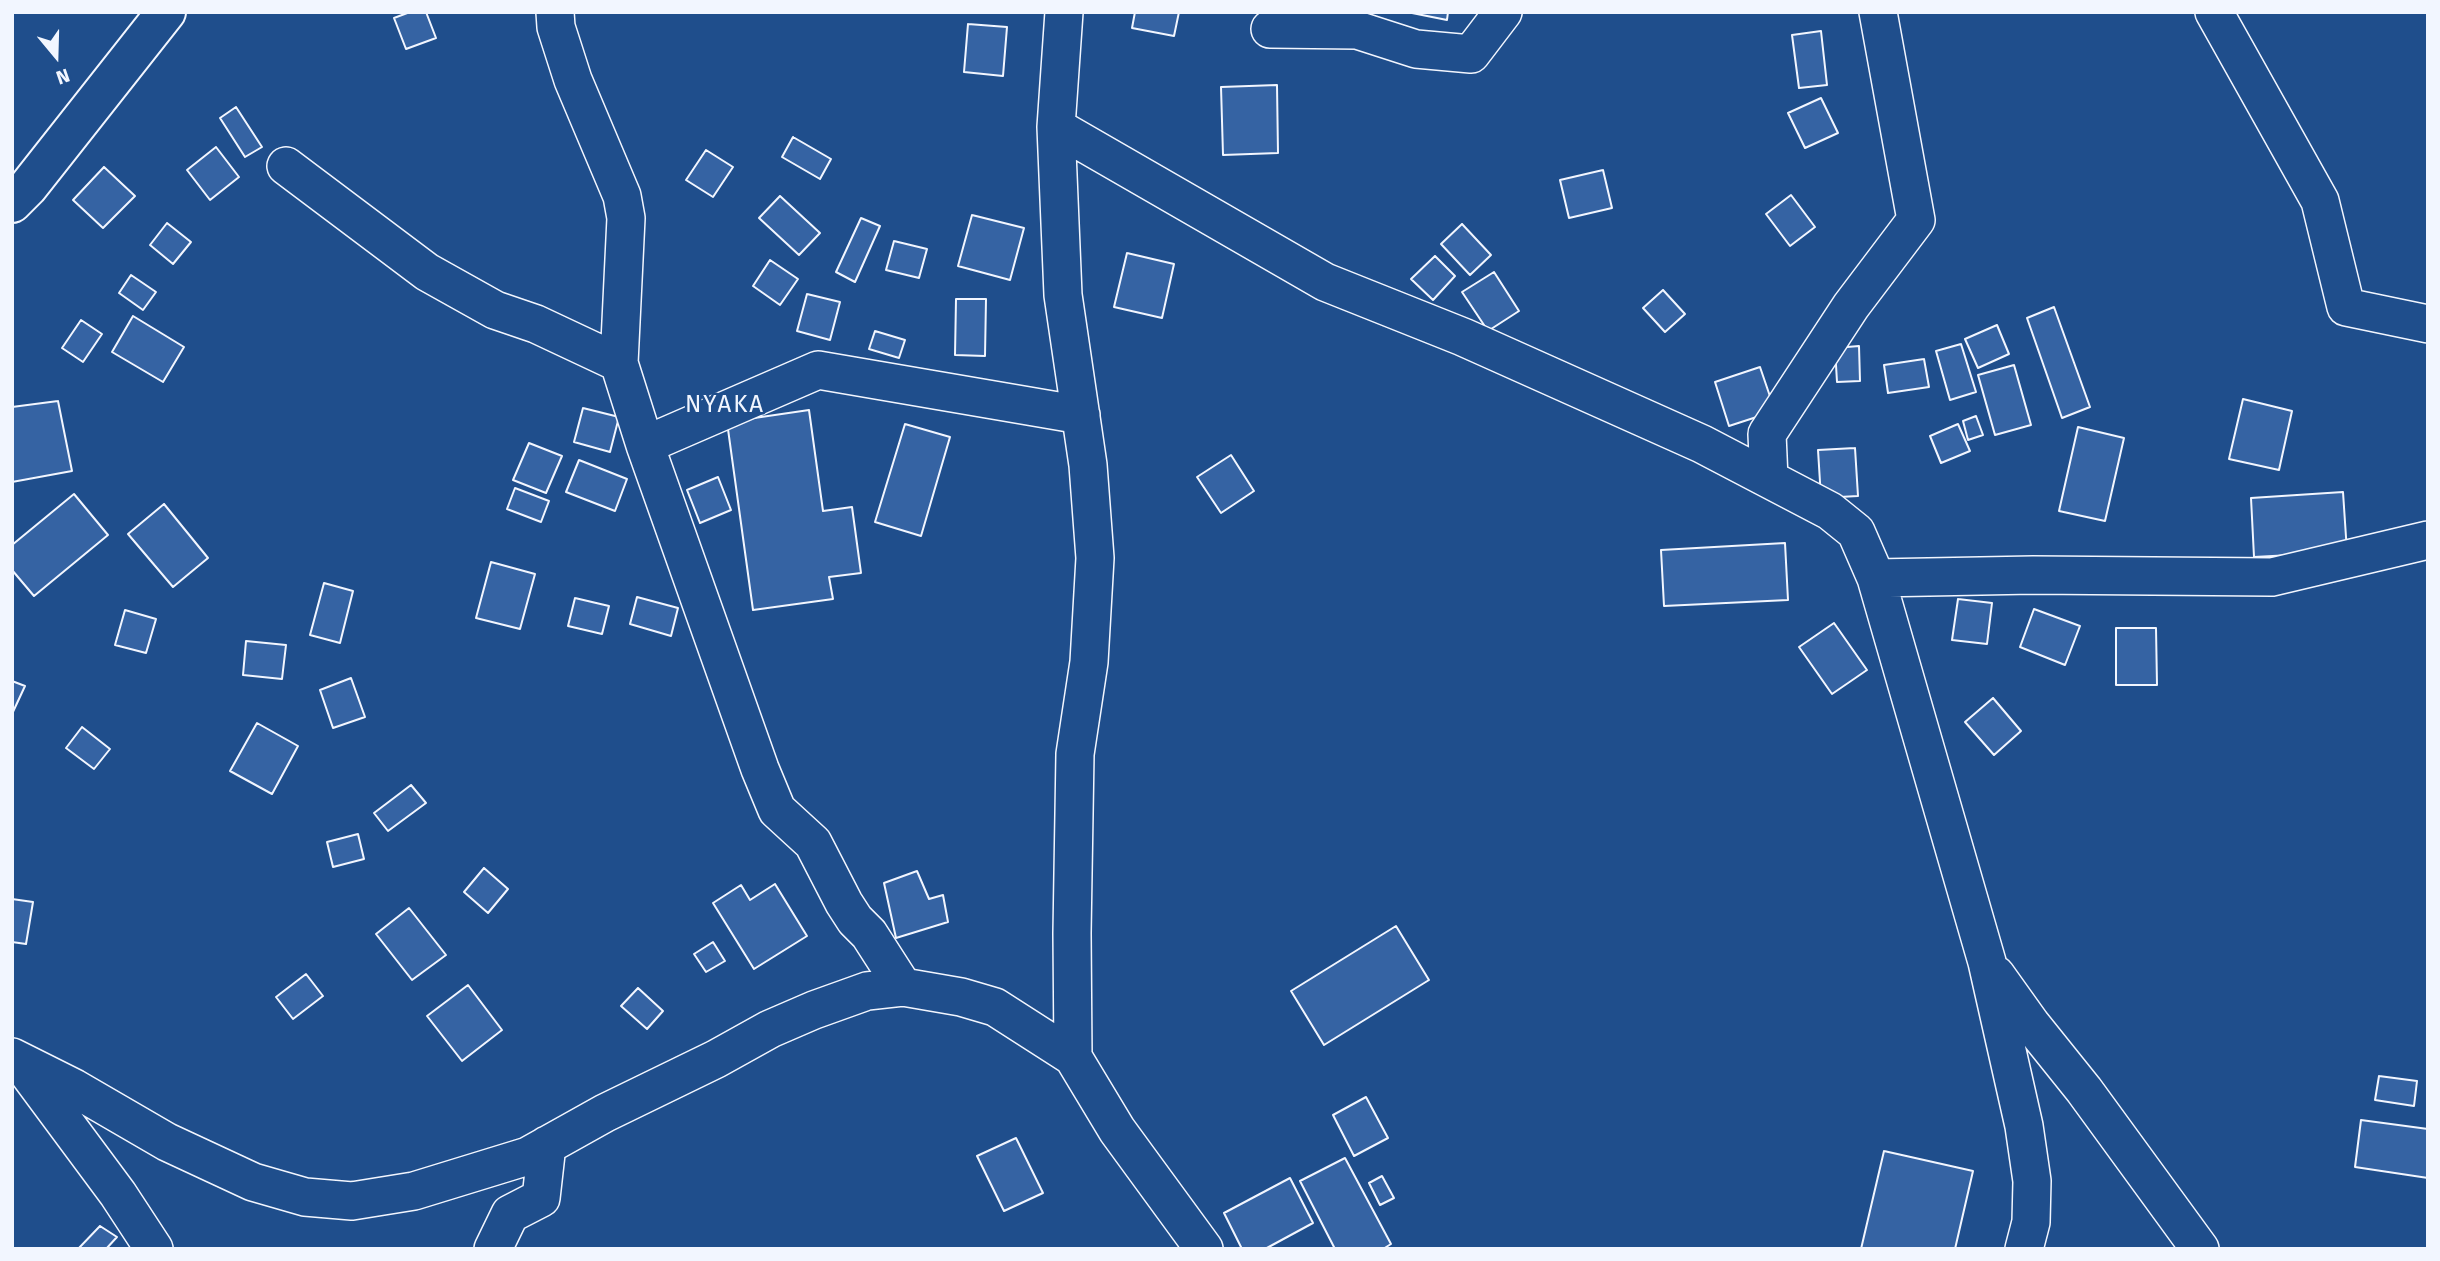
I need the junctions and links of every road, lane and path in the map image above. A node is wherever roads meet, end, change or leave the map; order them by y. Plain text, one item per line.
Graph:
1 (166, 12) edge
2 (555, 12) edge
3 (1064, 12) edge
4 (1503, 12) edge
5 (1878, 12) edge
6 (2214, 12) edge
7 (1270, 29) dead end
8 (1056, 127) junction
9 (286, 166) dead end
10 (12, 203) edge
11 (2428, 324) edge
12 (619, 363) junction
13 (1081, 415) junction
14 (645, 445) junction
15 (1769, 480) junction
16 (2428, 540) edge
17 (1876, 579) junction
18 (1987, 962) junction
19 (903, 987) junction
20 (1073, 1057) junction
21 (15, 1058) edge
22 (547, 1145) junction
23 (154, 1249) edge
24 (493, 1249) edge
25 (1204, 1249) edge
26 (2024, 1249) edge
27 (2200, 1249) edge

1 - 10 street
2 - 12 street
3 - 8 street
4 - 7 street
5 - 15 street
6 - 11 street
8 - 13 street
8 - 15 street
9 - 12 street
12 - 14 street
13 - 14 street
13 - 20 street
14 - 19 street
15 - 17 street
16 - 17 street
17 - 18 street
18 - 26 street
18 - 27 street
19 - 20 street
19 - 22 street
20 - 25 street
21 - 22 street
21 - 23 street
22 - 24 street

